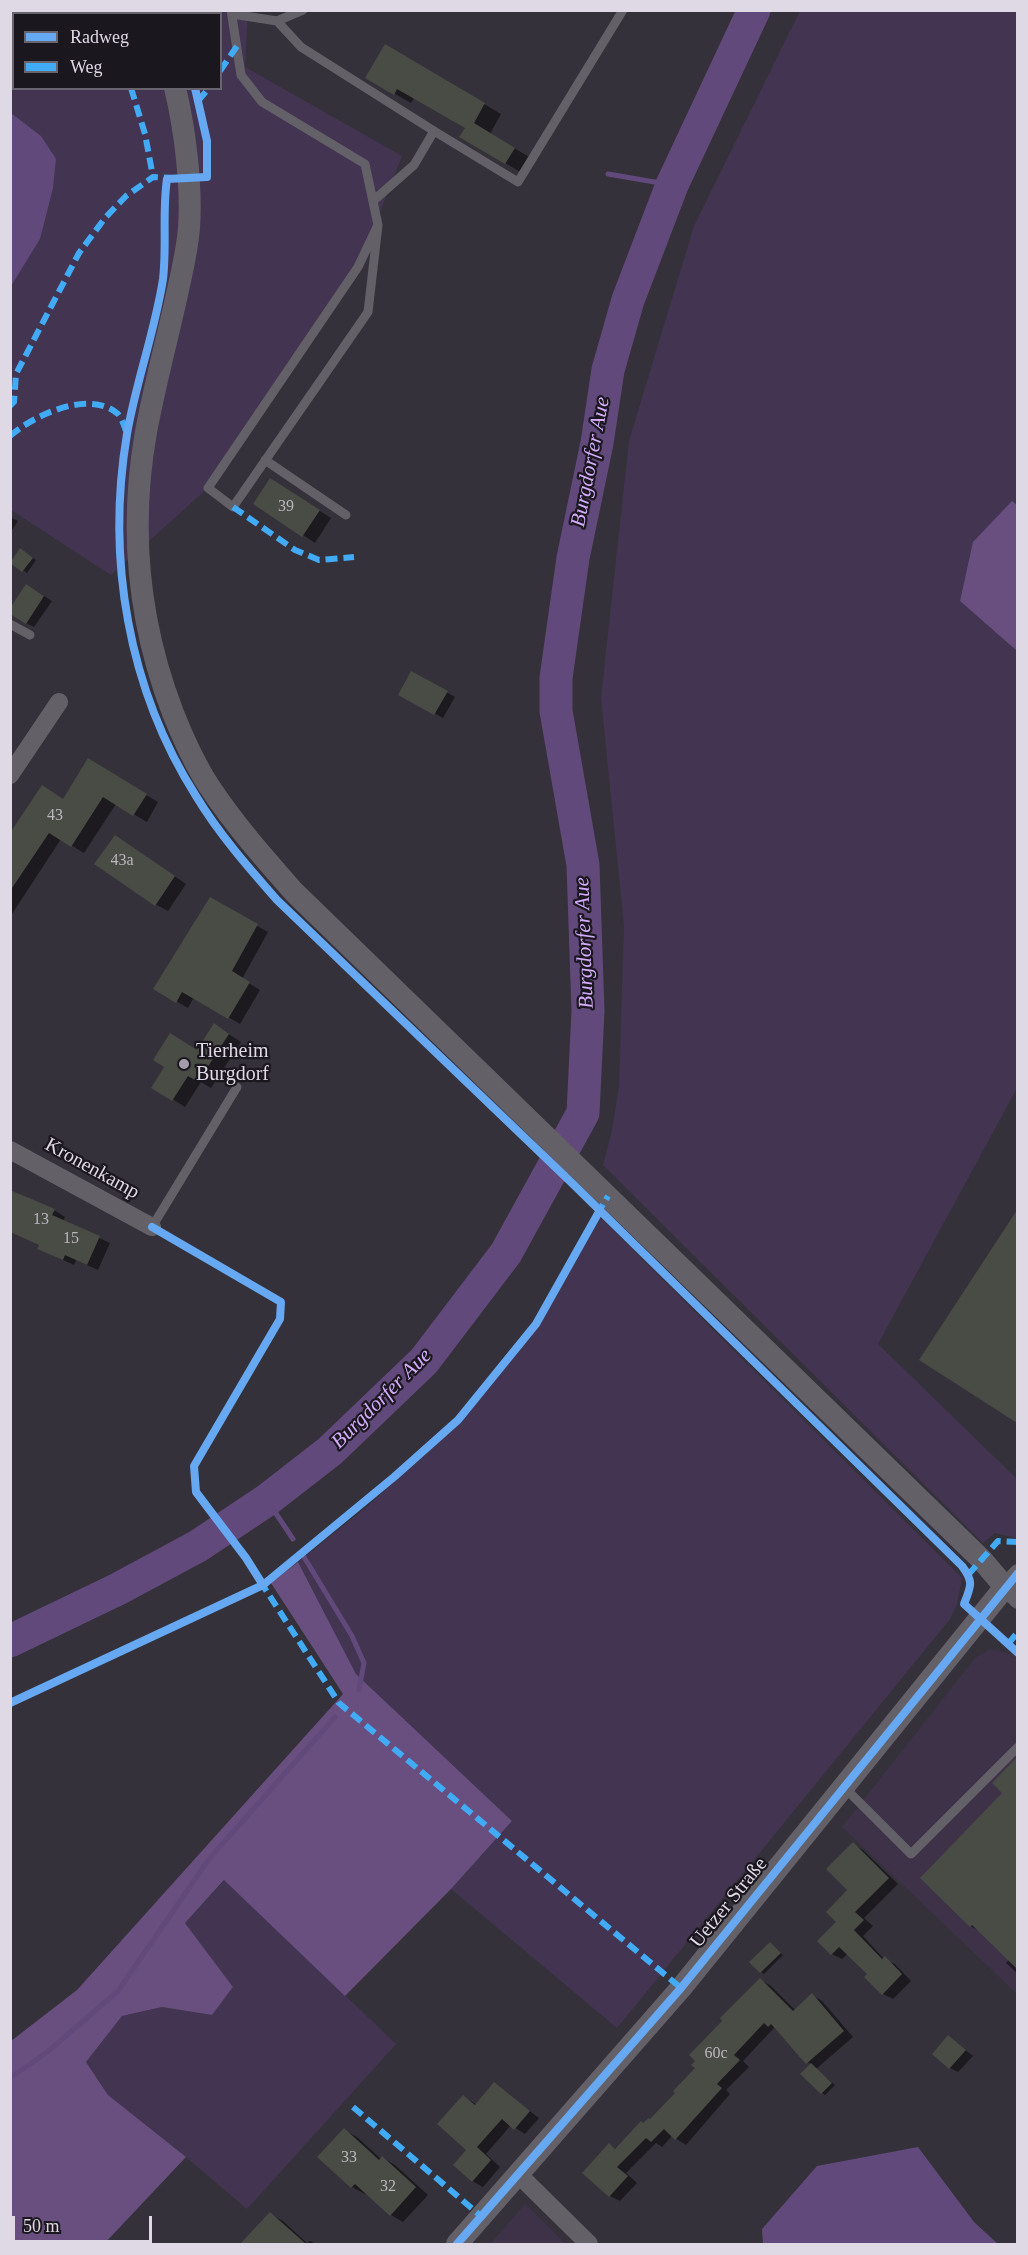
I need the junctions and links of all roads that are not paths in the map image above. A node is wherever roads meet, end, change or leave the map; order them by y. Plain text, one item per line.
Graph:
1 (303, 10) edge
2 (623, 10) edge
3 (231, 12) edge
4 (277, 21) junction
5 (176, 90) edge
6 (434, 130) junction
7 (373, 201) junction
8 (378, 225) junction
9 (265, 460) junction
10 (346, 515) dead end
11 (10, 624) edge
12 (30, 635) dead end
13 (59, 702) dead end
14 (10, 775) edge
15 (237, 1088) dead end
16 (10, 1149) edge
17 (152, 1227) joint
18 (1013, 1587) edge
19 (1017, 1747) edge
20 (844, 1787) junction
21 (519, 2175) junction
22 (457, 2244) edge
23 (589, 2244) edge

1 - 4 lane
2 - 6 lane
3 - 4 lane
3 - 7 lane
4 - 6 lane
5 - 18 street
6 - 7 lane
7 - 8 lane
8 - 9 lane
8 - 9 lane
9 - 10 lane
11 - 12 lane
13 - 14 street
15 - 17 lane
16 - 17 street, Kronenkamp
18 - 20 street, Uetzer Straße
19 - 20 lane
20 - 21 street, Uetzer Straße
21 - 22 street, Uetzer Straße
21 - 23 street

